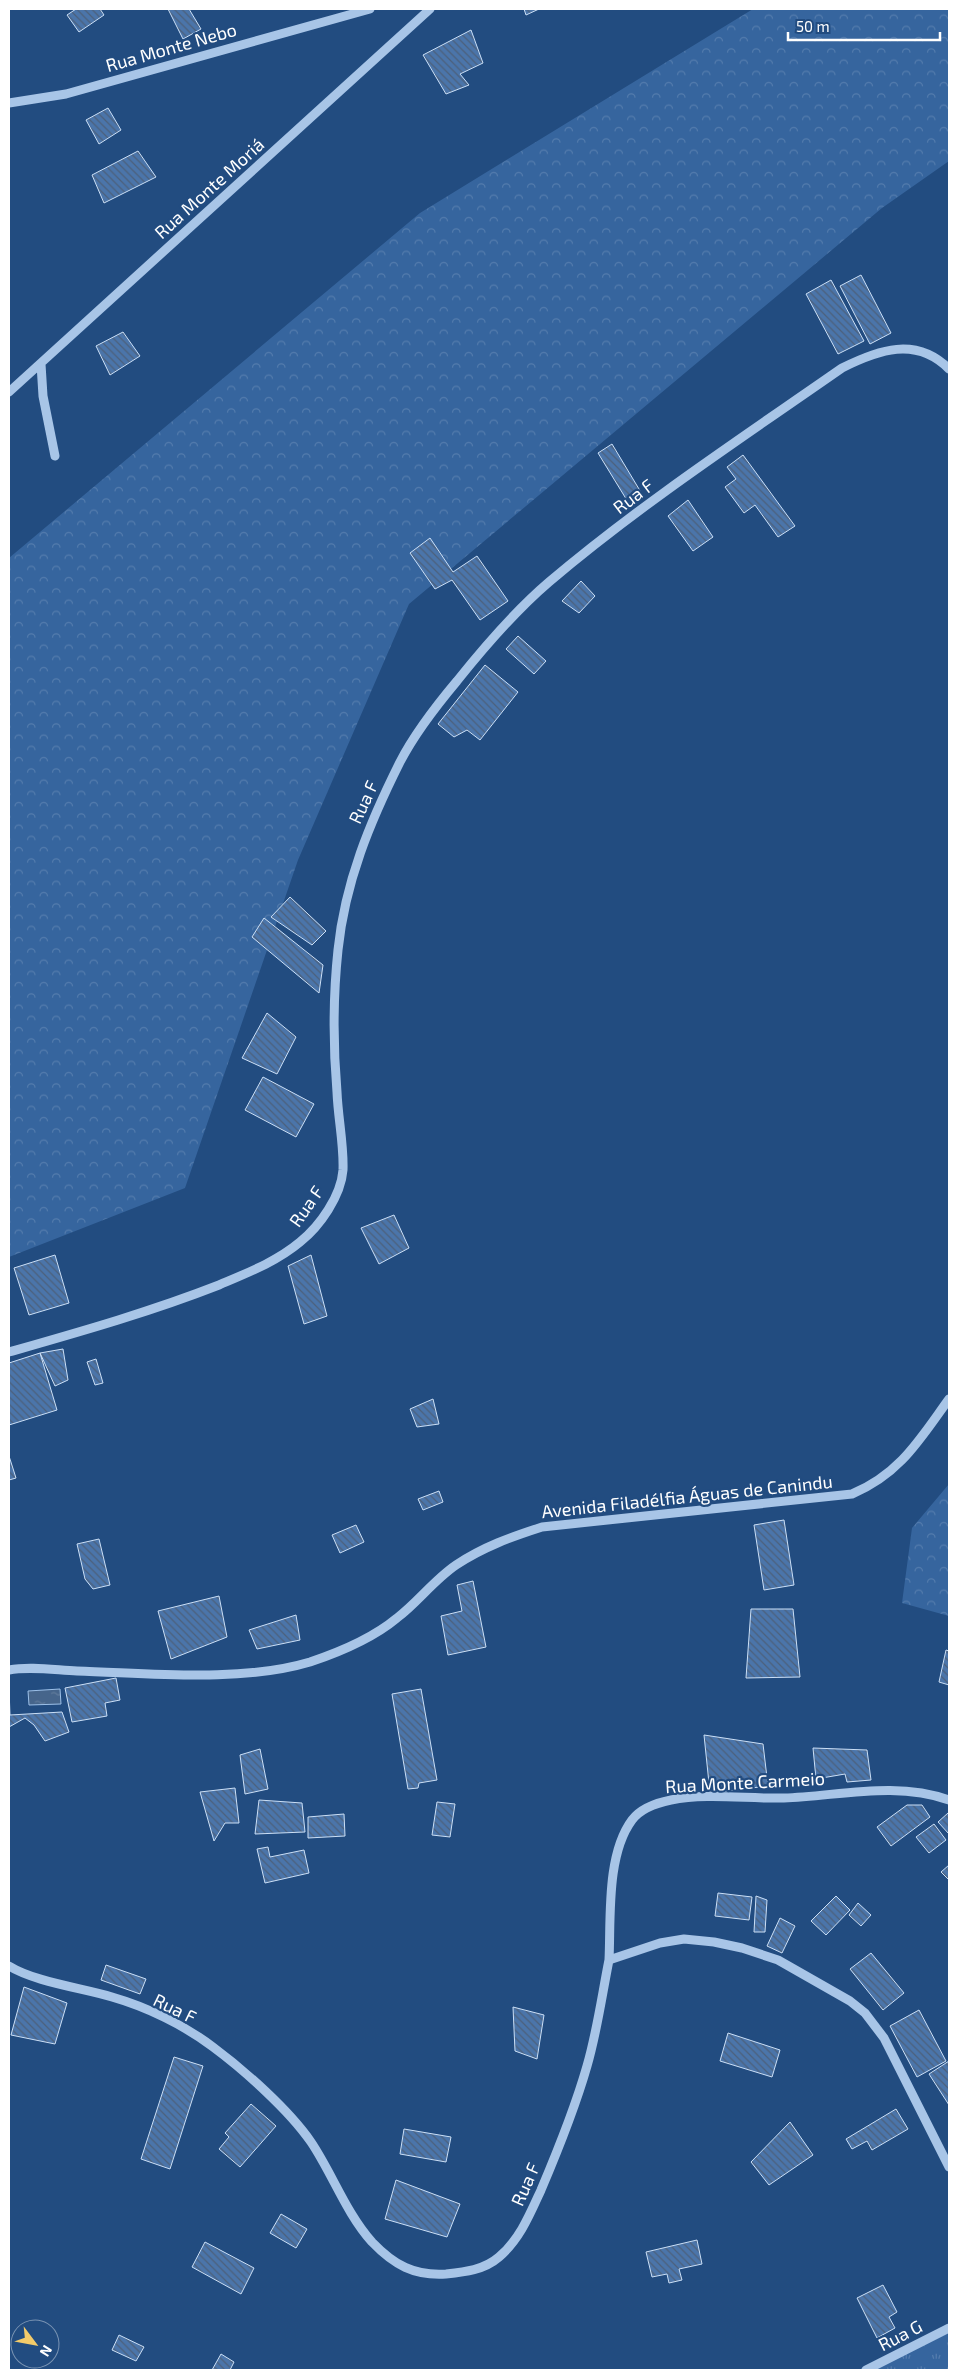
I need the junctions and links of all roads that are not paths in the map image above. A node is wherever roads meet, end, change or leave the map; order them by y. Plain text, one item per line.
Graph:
1 (370, 9) edge
2 (430, 9) edge
3 (9, 104) edge
4 (41, 364) junction
5 (949, 369) edge
6 (9, 392) edge
7 (55, 456) dead end
8 (9, 1352) edge
9 (949, 1399) edge
10 (9, 1670) edge
11 (949, 1800) edge
12 (609, 1960) junction
13 (9, 1966) edge
14 (949, 2167) edge
15 (949, 2328) edge
16 (866, 2370) edge

1 - 3 street, Rua Monte Nebo
2 - 4 street, Rua Monte Moriá
4 - 6 street, Rua Monte Moriá
4 - 7 street
5 - 8 street, Rua F
9 - 10 street, Avenida Filadélfia Águas de Canindu
11 - 12 street, Rua Monte Carmeio
12 - 13 street, Rua F
12 - 14 street
15 - 16 street, Rua G

